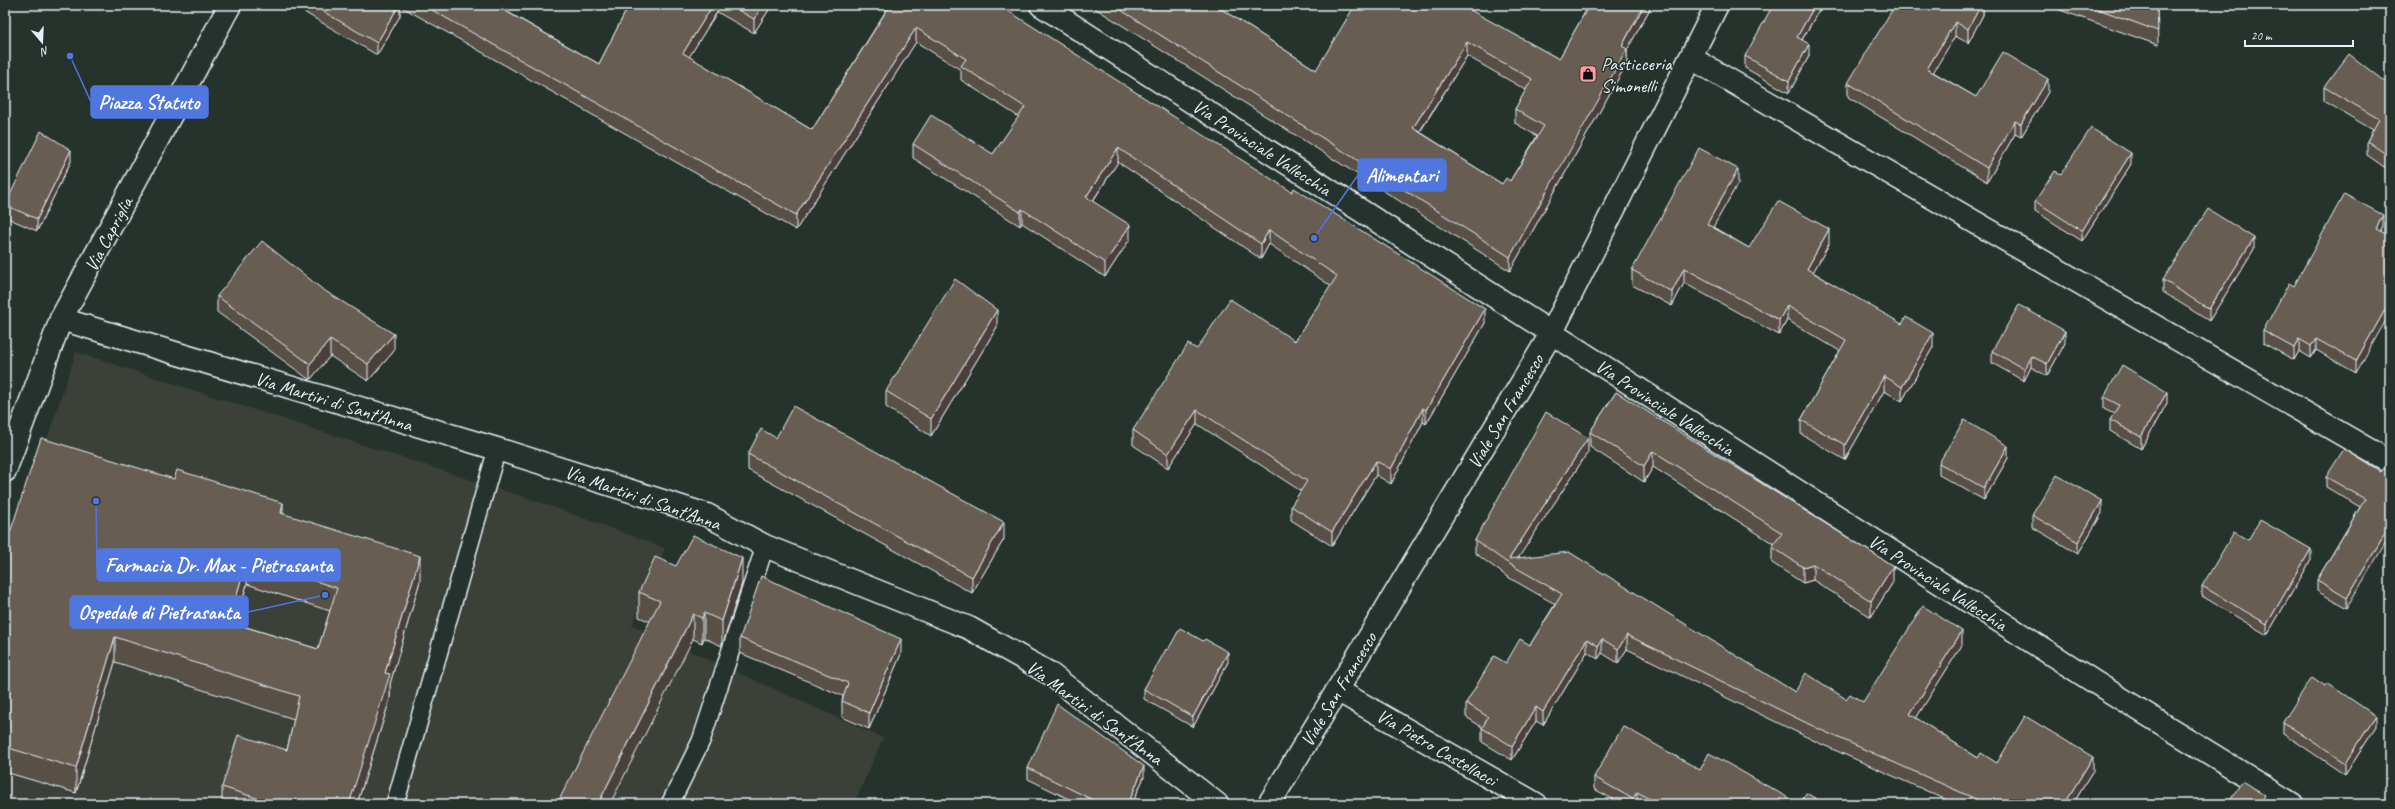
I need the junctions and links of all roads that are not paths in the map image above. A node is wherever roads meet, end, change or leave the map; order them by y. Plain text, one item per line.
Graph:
1 (230, 5) edge
2 (1042, 5) edge
3 (1718, 5) edge
4 (1691, 58) junction
5 (61, 319) junction
6 (1551, 334) junction
7 (497, 450) junction
8 (2390, 462) edge
9 (5, 471) edge
10 (765, 546) junction
11 (1337, 690) junction
12 (395, 804) edge
13 (670, 804) edge
14 (1217, 804) edge
15 (1269, 804) edge
16 (1536, 804) edge
17 (2292, 804) edge

1 - 5 street, Via Capriglia
2 - 6 street, Via Provinciale Vallecchia
3 - 4 street, Viale San Francesco
4 - 6 street, Viale San Francesco
4 - 8 street
5 - 7 street, Via Martiri di Sant'Anna
5 - 9 street, Via Capriglia
6 - 11 street, Viale San Francesco
6 - 17 street, Via Provinciale Vallecchia
7 - 10 street, Via Martiri di Sant'Anna
7 - 12 lane
10 - 13 lane
10 - 14 street, Via Martiri di Sant'Anna
11 - 15 street, Viale San Francesco
11 - 16 street, Via Pietro Castellacci

